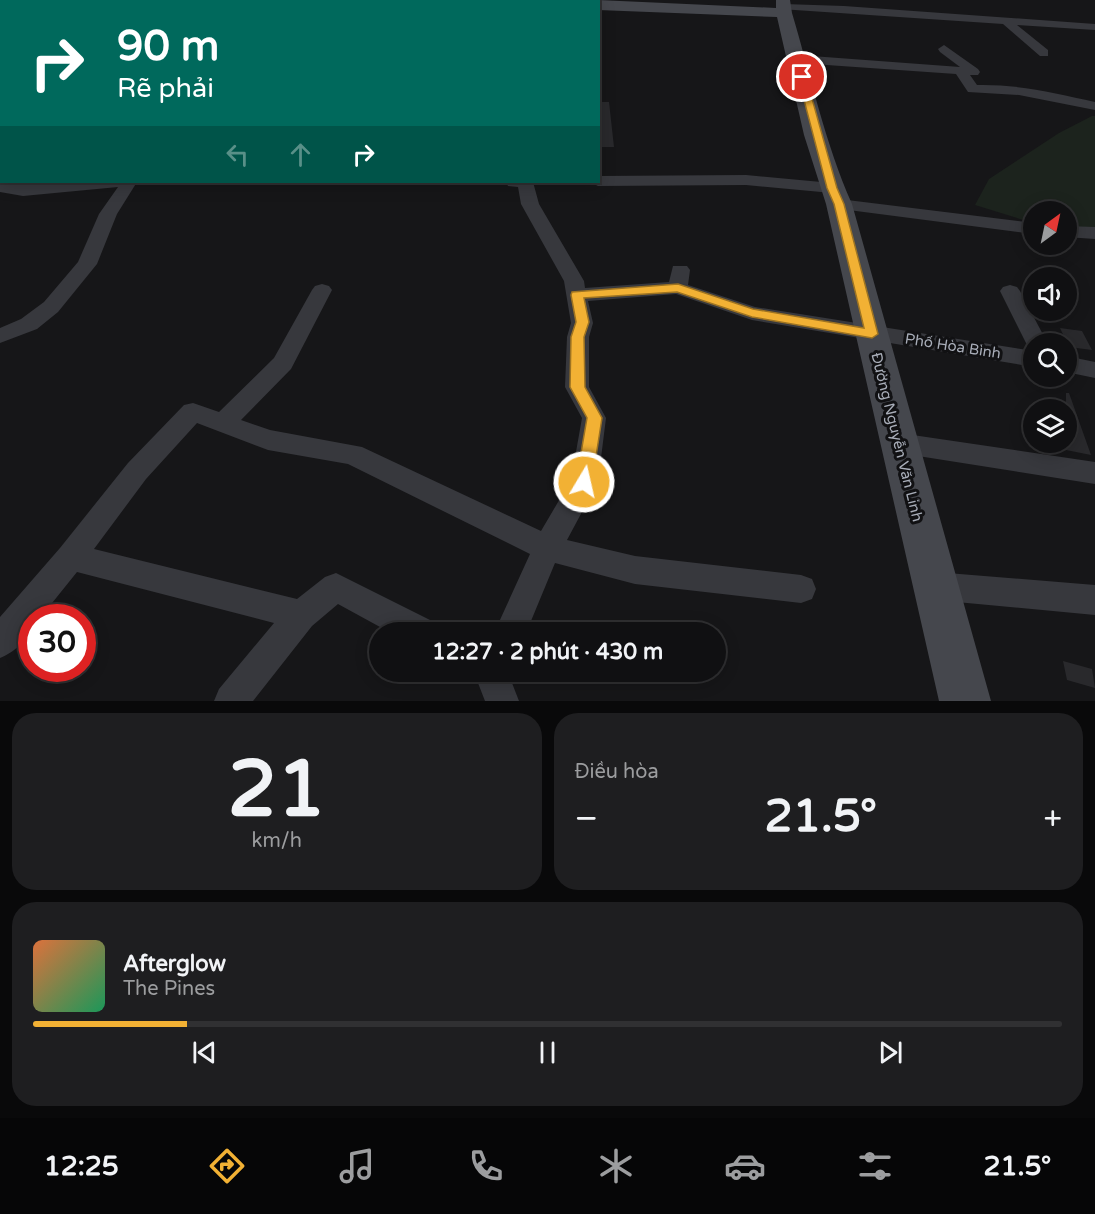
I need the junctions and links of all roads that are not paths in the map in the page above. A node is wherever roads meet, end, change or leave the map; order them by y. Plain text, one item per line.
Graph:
1 (624, 3) edge
2 (971, 4) dead end
3 (600, 5) edge
4 (783, 7) edge
5 (982, 19) junction
6 (1006, 21) junction
7 (1091, 32) edge
8 (944, 49) dead end
9 (1044, 53) dead end
10 (798, 58) junction
11 (960, 71) junction
12 (1058, 87) dead end
13 (1035, 92) junction
14 (1095, 106) edge
15 (600, 181) edge
16 (106, 183) edge
17 (128, 183) edge
18 (525, 183) edge
19 (0, 187) edge
20 (835, 196) junction
21 (1023, 227) edge
22 (1077, 232) edge
23 (1095, 233) edge
24 (322, 290) dead end
25 (1010, 291) dead end
26 (577, 295) junction
27 (1031, 333) edge
28 (872, 334) junction
29 (0, 336) edge
30 (1023, 357) edge
31 (1077, 366) edge
32 (1095, 370) edge
33 (224, 423) junction
34 (898, 442) junction
35 (1095, 473) edge
36 (547, 549) junction
37 (71, 557) junction
38 (935, 586) junction
39 (801, 589) dead end
40 (1095, 600) edge
41 (301, 615) junction
42 (403, 622) edge
43 (515, 622) edge
44 (0, 642) edge
45 (231, 701) edge
46 (965, 701) edge

1 - 3 street
1 - 4 street
2 - 5 street
4 - 5 street
4 - 10 street, Đường Nguyễn Văn Linh
5 - 6 street
6 - 7 street
6 - 9 street
8 - 11 street
10 - 11 street
10 - 20 street, Đường Nguyễn Văn Linh
11 - 13 street
12 - 13 street
13 - 14 street
15 - 20 street
16 - 19 street
17 - 29 street
18 - 26 street
20 - 21 street
20 - 28 street, Đường Nguyễn Văn Linh
22 - 23 street
24 - 33 street
25 - 27 street
26 - 28 street, Phố Hòa Bình
26 - 36 street
28 - 30 street, Phố Hòa Bình
28 - 34 street, Đường Nguyễn Văn Linh
31 - 32 street
33 - 36 street
33 - 37 street
34 - 35 street
34 - 38 street, Đường Nguyễn Văn Linh
36 - 39 street
36 - 43 street
37 - 41 street
37 - 44 street
38 - 40 street
38 - 46 street, Đường Nguyễn Văn Linh
41 - 42 street
41 - 45 street

